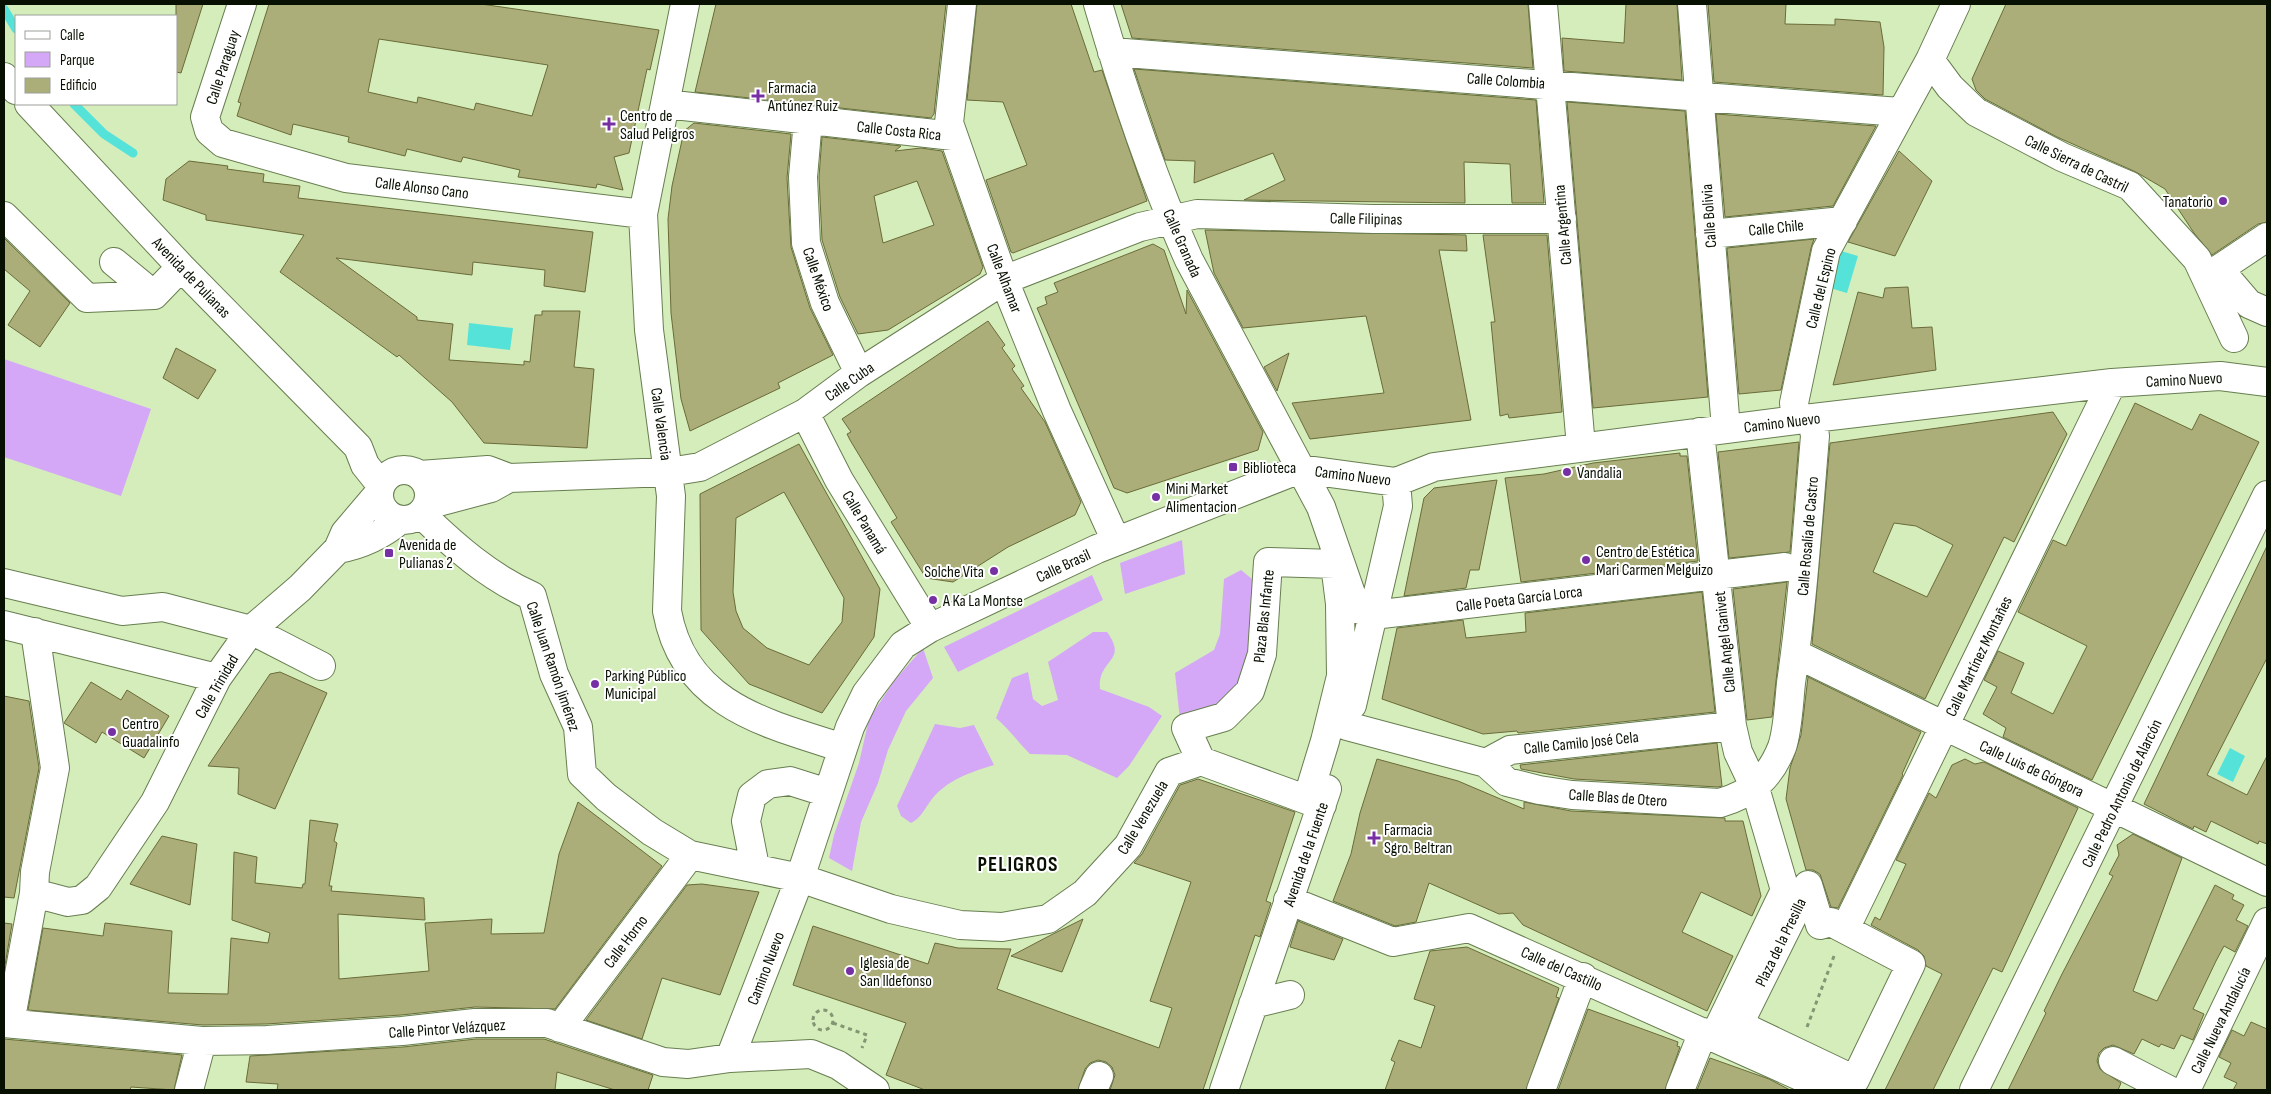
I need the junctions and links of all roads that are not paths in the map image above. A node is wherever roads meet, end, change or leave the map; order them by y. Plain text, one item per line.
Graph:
1 (242, 4) edge
2 (685, 4) edge
3 (962, 4) edge
4 (1098, 4) edge
5 (1543, 4) edge
6 (1692, 4) edge
7 (1956, 4) edge
8 (1112, 52) junction
9 (1930, 60) junction
10 (4, 77) edge
11 (1550, 83) junction
12 (15, 89) edge
13 (1700, 96) junction
14 (665, 104) junction
15 (30, 105) edge
16 (1900, 112) junction
17 (808, 120) junction
18 (208, 131) joint
19 (953, 136) junction
20 (643, 214) junction
21 (4, 216) edge
22 (1562, 219) junction
23 (1171, 220) junction
24 (1842, 221) junction
25 (1710, 234) junction
26 (2267, 237) edge
27 (114, 262) dead end
28 (181, 267) junction
29 (1004, 280) junction
30 (154, 294) junction
31 (2267, 312) edge
32 (2234, 338) dead end
33 (859, 373) junction
34 (2267, 382) edge
35 (2112, 384) junction
36 (805, 413) junction
37 (1804, 419) junction
38 (1713, 431) junction
39 (358, 447) junction
40 (1581, 447) junction
41 (1300, 469) junction
42 (412, 472) junction
43 (669, 472) junction
44 (509, 478) junction
45 (1396, 482) junction
46 (380, 489) junction
47 (2267, 495) edge
48 (416, 513) junction
49 (1116, 541) junction
50 (338, 550) junction
51 (1784, 566) dead end
52 (1717, 576) junction
53 (4, 583) edge
54 (1373, 615) junction
55 (4, 625) edge
56 (930, 628) junction
57 (252, 630) junction
58 (35, 632) junction
59 (1796, 654) junction
60 (321, 666) dead end
61 (217, 678) junction
62 (1347, 726) junction
63 (1732, 726) junction
64 (1944, 726) junction
65 (843, 748) junction
66 (1200, 761) junction
67 (1486, 763) junction
68 (1755, 788) junction
69 (828, 793) junction
70 (1315, 803) junction
71 (2114, 807) junction
72 (690, 855) junction
73 (755, 867) junction
74 (800, 878) junction
75 (2267, 882) edge
76 (34, 893) junction
77 (1288, 900) junction
78 (2267, 922) edge
79 (1845, 929) junction
80 (1584, 977) junction
81 (1290, 995) dead end
82 (1253, 1004) junction
83 (7, 1023) edge
84 (560, 1028) junction
85 (1708, 1035) junction
86 (202, 1041) junction
87 (730, 1058) junction
88 (2113, 1060) dead end
89 (850, 1082) edge
90 (1817, 1088) edge
91 (189, 1090) edge
92 (874, 1090) edge
93 (1224, 1090) edge
94 (1541, 1090) edge
95 (1680, 1090) edge
96 (1974, 1090) edge
97 (2169, 1090) edge
98 (2186, 1090) edge

1 - 18 street, Calle Paraguay
2 - 14 street, Calle Valencia
3 - 19 street, Calle Alhamar
4 - 8 street, Calle Granada
5 - 11 street, Calle Argentina
6 - 13 street, Calle Bolivia
7 - 9 street, Calle del Espino
8 - 11 street, Calle Colombia
8 - 23 street, Calle Granada
9 - 16 street, Calle del Espino
9 - 32 street, Calle Sierra de Castril
10 - 12 street
11 - 13 street, Calle Colombia
11 - 22 street, Calle Argentina
13 - 16 street, Calle Colombia
13 - 25 street, Calle Bolivia
14 - 17 street, Calle Costa Rica
14 - 20 street, Calle Valencia
15 - 28 street, Avenida de Pulianas
16 - 24 street, Calle del Espino
17 - 19 street, Calle Costa Rica
17 - 33 street, Calle México
18 - 20 street, Calle Alonso Cano
19 - 29 street, Calle Alhamar
20 - 43 street, Calle Valencia
21 - 30 street
22 - 23 street, Calle Filipinas
22 - 40 street, Calle Argentina
23 - 29 street, Calle Cuba
23 - 41 street, Calle Granada
24 - 25 street, Calle Chile
24 - 37 street, Calle del Espino
25 - 38 street, Calle Bolivia
26 - 31 street
27 - 30 street
28 - 30 street
28 - 39 street, Avenida de Pulianas
29 - 33 street, Calle Cuba
29 - 49 street, Calle Alhamar
33 - 36 street, Calle Cuba
34 - 35 street, Camino Nuevo
35 - 37 street, Camino Nuevo
35 - 64 street, Calle Martínez Montañes
36 - 43 street, Calle Cuba
36 - 56 street, Calle Panamá
37 - 38 street, Camino Nuevo
37 - 59 street, Calle Rosalía de Castro
38 - 40 street, Camino Nuevo
38 - 52 street, Calle Angel Ganivet
39 - 42 street, Avenida de Pulianas
39 - 46 street, Avenida de Pulianas
40 - 45 street, Camino Nuevo
41 - 45 street, Camino Nuevo
41 - 49 street, Calle Brasil
41 - 54 street
42 - 44 street, Calle Cuba
42 - 46 street
42 - 48 street
43 - 44 street, Calle Cuba
43 - 65 street, Calle Valencia
44 - 48 street, Calle Cuba
45 - 54 street, Avenida de la Fuente
46 - 48 street
46 - 50 street, Calle Trinidad
47 - 71 street, Calle Pedro Antonio de Alarcón
48 - 50 street
48 - 72 street, Calle Juan Ramón Jiménez
49 - 56 street, Calle Brasil
50 - 57 street, Calle Trinidad
51 - 52 street, Calle Poeta García Lorca
52 - 54 street, Calle Poeta García Lorca
52 - 63 street, Calle Angel Ganivet
53 - 57 street
54 - 62 street, Avenida de la Fuente
55 - 58 street
56 - 65 street, Calle Brasil
57 - 60 street
57 - 61 street, Calle Trinidad
58 - 61 street
58 - 76 street
59 - 64 street, Calle Luis de Góngora
59 - 68 street, Calle Rosalía de Castro
61 - 76 street, Calle Trinidad
62 - 67 street
62 - 70 street, Avenida de la Fuente
63 - 67 street, Calle Camilo José Cela
63 - 68 street, Calle Angel Ganivet
64 - 71 street, Calle Luis de Góngora
64 - 79 street, Calle Martínez Montañes
65 - 69 street, Calle Brasil
66 - 70 street
66 - 70 street, Plaza Blas Infante
66 - 74 street, Calle Venezuela
67 - 68 street, Calle Blas de Otero
68 - 85 street, Calle Angel Ganivet
69 - 73 street
69 - 74 street, Calle Brasil
70 - 77 street, Avenida de la Fuente
71 - 75 street, Calle Luis de Góngora
71 - 96 street, Calle Pedro Antonio de Alarcón
72 - 73 street, Calle Juan Ramón Jiménez
72 - 84 street, Calle Horno
73 - 74 street, Calle Juan Ramón Jiménez
74 - 87 street, Camino Nuevo
76 - 83 street
77 - 80 street, Calle del Castillo
77 - 82 street, Avenida de la Fuente
78 - 98 street, Calle Nueva Andalucía
79 - 79 street, Plaza de la Presilla
80 - 85 street, Calle del Castillo
80 - 94 street
81 - 82 street
82 - 93 street, Avenida de la Fuente
83 - 86 street, Calle Pintor Velázquez
84 - 86 street, Calle Pintor Velázquez
84 - 87 street, Calle Pintor Velázquez
85 - 90 street, Calle del Castillo
85 - 95 street, Calle Angel Ganivet
86 - 91 street
87 - 89 street, Calle Pintor Velázquez
88 - 97 street
89 - 92 street, Calle Pintor Velázquez

